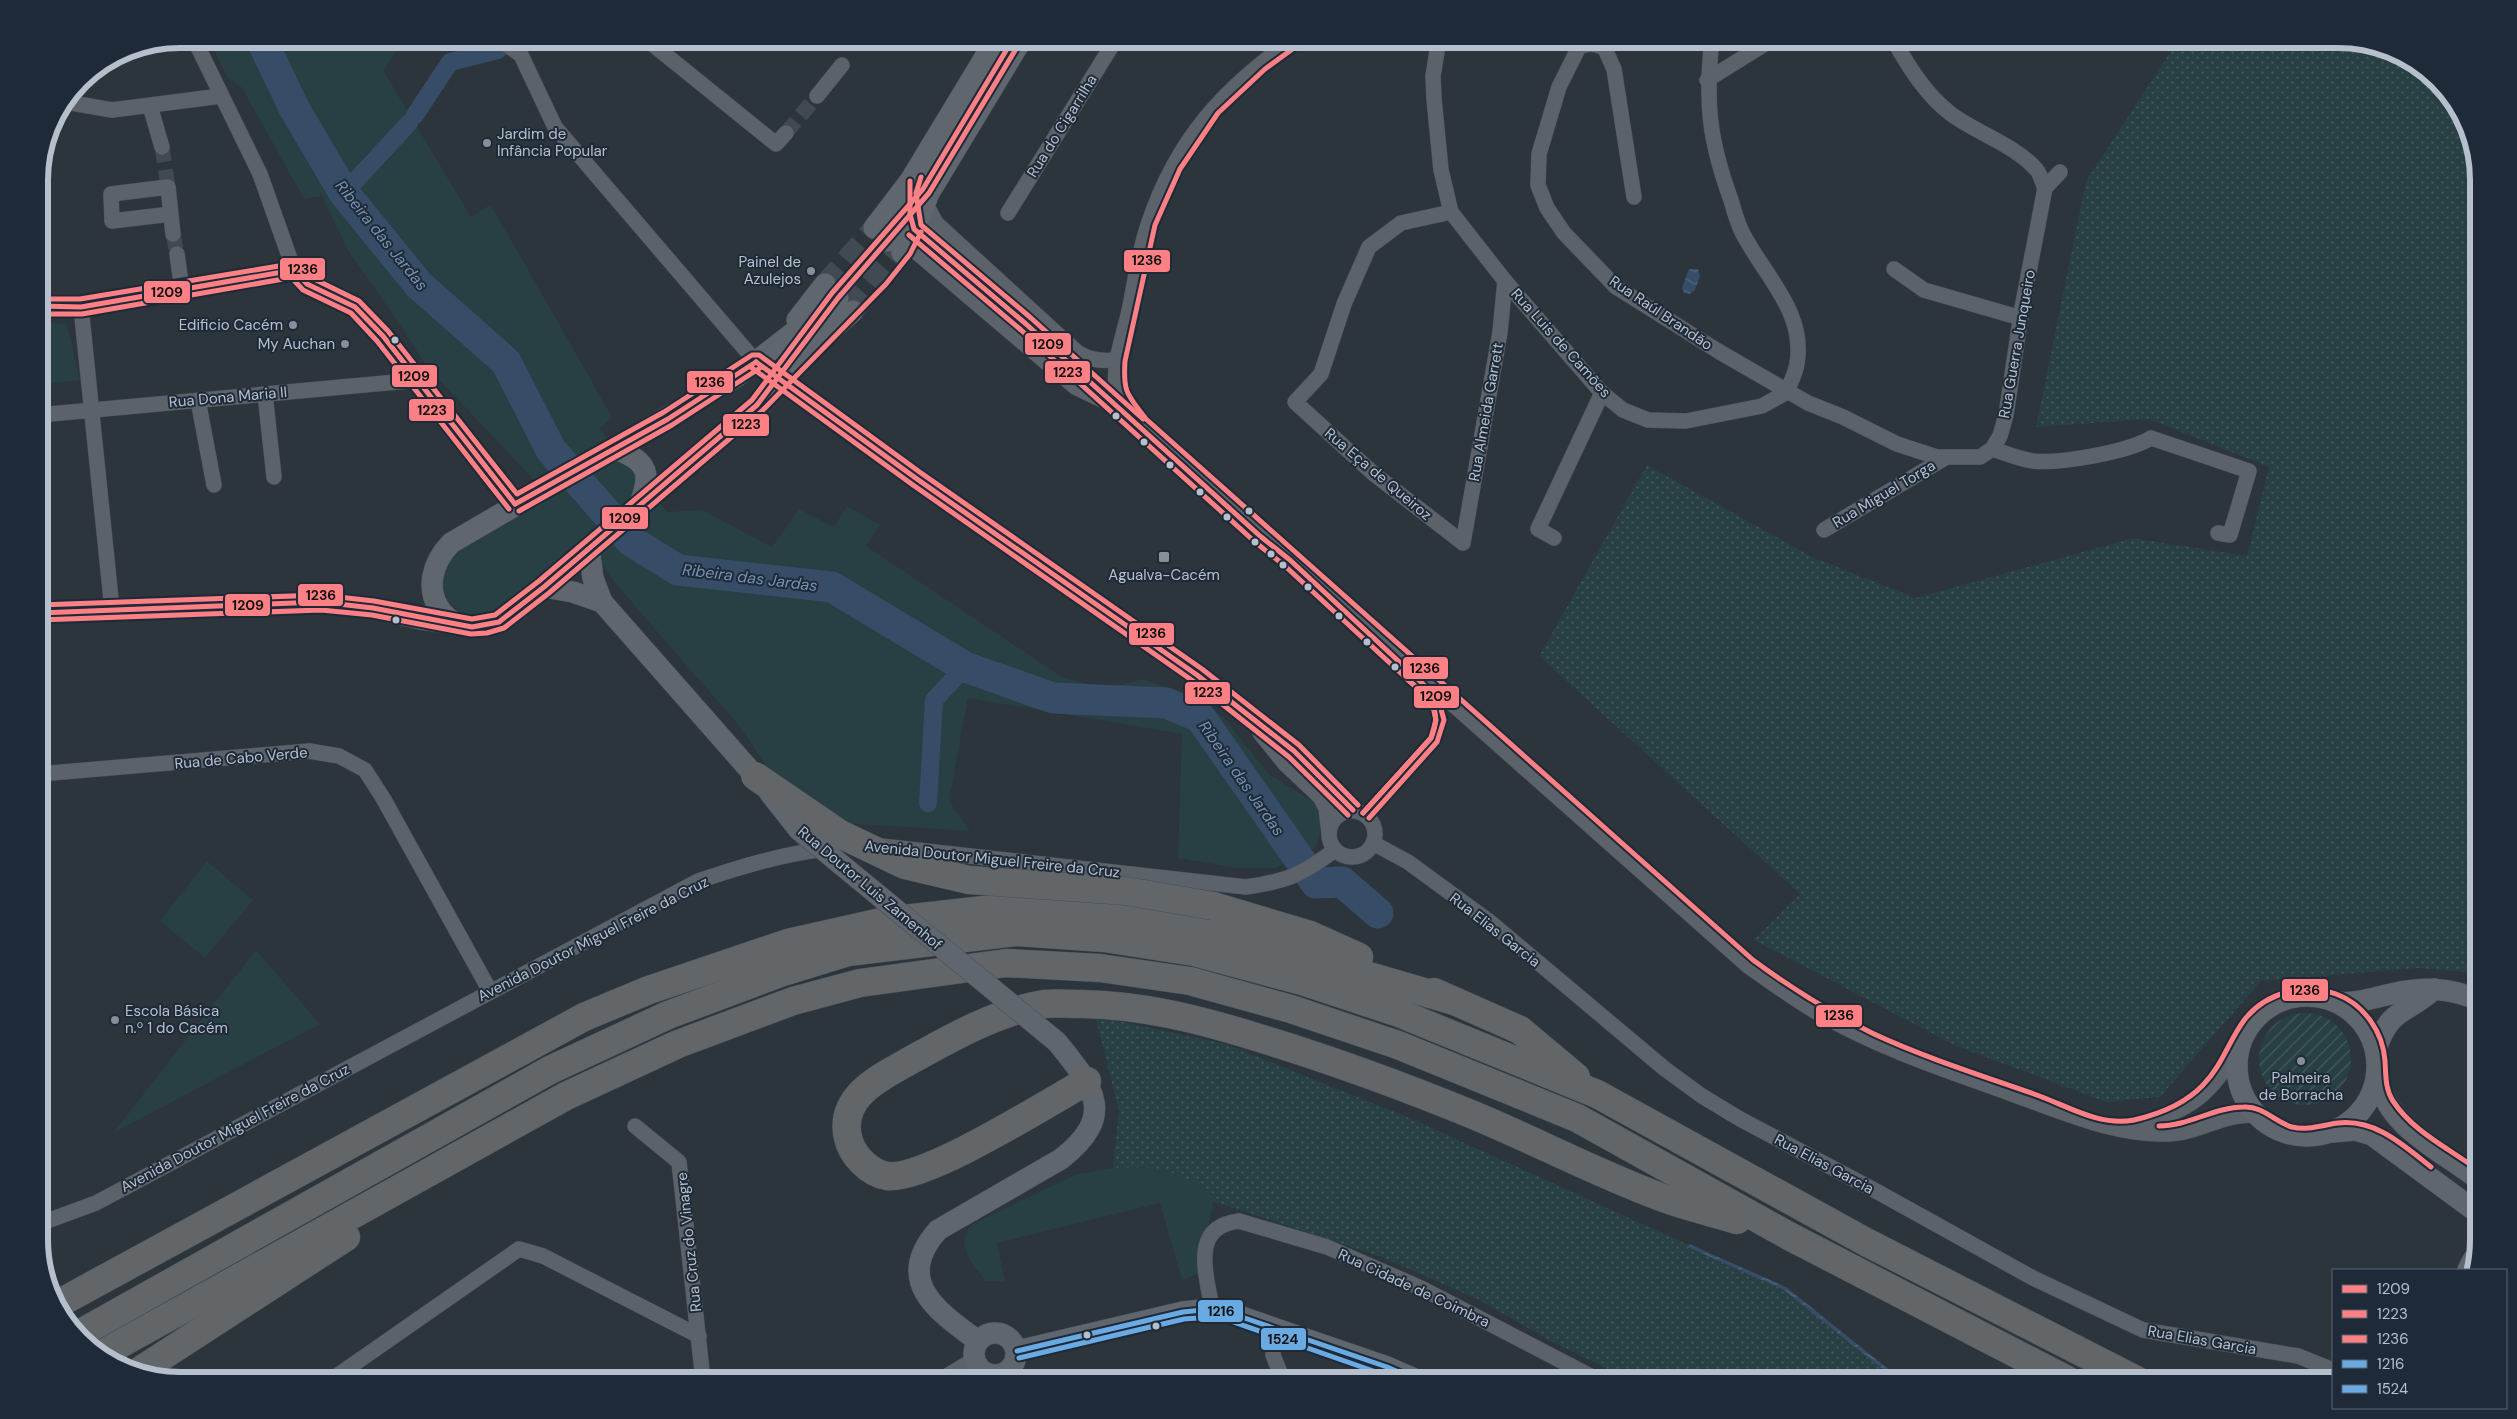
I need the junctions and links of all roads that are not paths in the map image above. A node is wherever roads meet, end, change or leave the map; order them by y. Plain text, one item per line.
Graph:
1 (198, 48) edge
2 (511, 48) edge
3 (657, 48) edge
4 (991, 48) edge
5 (1017, 48) edge
6 (1110, 48) edge
7 (1281, 48) edge
8 (1438, 48) edge
9 (1578, 48) edge
10 (1604, 48) edge
11 (1711, 48) edge
12 (1759, 48) edge
13 (1898, 48) edge
14 (842, 65) dead end
15 (1707, 80) junction
16 (221, 96) junction
17 (817, 96) tunnel mouth
18 (72, 103) edge
19 (150, 106) junction
20 (786, 133) tunnel mouth
21 (162, 147) tunnel mouth
22 (2060, 172) dead end
23 (910, 181) junction
24 (2045, 188) junction
25 (929, 193) junction
26 (1634, 197) dead end
27 (1451, 212) junction
28 (1008, 213) dead end
29 (171, 214) dead end
30 (874, 228) tunnel mouth
31 (173, 234) tunnel mouth
32 (905, 249) joint
33 (177, 254) tunnel mouth
34 (294, 270) junction
35 (1894, 270) dead end
36 (1505, 281) junction
37 (825, 284) tunnel mouth
38 (182, 290) junction
39 (48, 306) edge
40 (81, 307) junction
41 (852, 311) tunnel mouth
42 (2021, 318) junction
43 (775, 348) junction
44 (1118, 360) junction
45 (756, 362) junction
46 (418, 380) junction
47 (778, 380) junction
48 (1787, 392) junction
49 (1602, 393) junction
50 (265, 394) junction
51 (198, 400) junction
52 (93, 409) junction
53 (1129, 413) junction
54 (48, 414) edge
55 (615, 449) junction
56 (1992, 449) junction
57 (1945, 458) junction
58 (274, 477) dead end
59 (214, 485) dead end
60 (515, 504) junction
61 (639, 506) junction
62 (1824, 530) dead end
63 (2218, 533) dead end
64 (1554, 538) dead end
65 (1463, 543) joint
66 (590, 549) junction
67 (544, 586) junction
68 (602, 602) junction
69 (112, 609) junction
70 (48, 613) edge
71 (459, 624) junction
72 (1245, 714) junction
73 (48, 773) edge
74 (755, 776) junction
75 (1352, 810) junction
76 (1329, 833) junction
77 (1373, 843) junction
78 (1331, 853) junction
79 (2434, 988) junction
80 (490, 991) junction
81 (2470, 997) edge
82 (1452, 1000) junction
83 (2337, 1002) junction
84 (2242, 1040) junction
85 (2376, 1049) junction
86 (2377, 1076) junction
87 (1087, 1081) junction
88 (1597, 1094) junction
89 (2258, 1116) junction
90 (635, 1126) dead end
91 (2122, 1129) junction
92 (2330, 1132) junction
93 (2470, 1173) edge
94 (385, 1196) junction
95 (2470, 1207) edge
96 (48, 1221) edge
97 (1789, 1236) junction
98 (63, 1301) edge
99 (1212, 1309) junction
100 (1274, 1328) junction
101 (84, 1331) edge
102 (699, 1336) junction
103 (109, 1350) edge
104 (976, 1350) junction
105 (1017, 1351) junction
106 (146, 1367) edge
107 (2332, 1370) edge
108 (342, 1372) edge
109 (702, 1372) edge
110 (950, 1372) edge
111 (985, 1372) edge
112 (1006, 1372) edge
113 (1280, 1372) edge
114 (1386, 1372) edge
115 (1583, 1372) edge
116 (2052, 1372) edge
117 (2120, 1372) edge

1 - 16 street
2 - 45 street
3 - 20 street
4 - 23 main road
5 - 25 main road
6 - 28 street, Rua do Cigarrilha
7 - 44 street
8 - 27 street, Rua Luis de Camões
9 - 48 street, Rua Raúl Brandão
10 - 26 street, Rua Raúl Brandão
11 - 15 street
12 - 15 street
13 - 24 street
14 - 17 street
15 - 48 street
16 - 19 street
16 - 34 street
18 - 19 street
19 - 21 street
22 - 24 street
23 - 25 main road
23 - 30 main road
24 - 42 street, Rua Guerra Junqueiro
25 - 32 main road
25 - 44 street
27 - 36 street, Rua Luis de Camões
27 - 65 street, Rua Eça de Queiroz
29 - 31 street
32 - 53 street
33 - 38 street
34 - 38 street
34 - 46 street
35 - 42 street
36 - 49 street, Rua Luis de Camões
36 - 65 street, Rua Almeida Garrett
37 - 43 main road
38 - 40 street
39 - 40 street
40 - 52 street
41 - 47 main road
42 - 56 street, Rua Guerra Junqueiro
43 - 45 main road
43 - 47 main road
44 - 53 street
45 - 47 street
45 - 55 main road
46 - 50 street, Rua Dona Maria II
46 - 60 street
47 - 61 main road
47 - 72 street
48 - 49 street, Rua Luis de Camões
48 - 57 street
49 - 64 street
50 - 51 street, Rua Dona Maria II
50 - 58 street
51 - 52 street, Rua Dona Maria II
51 - 59 street
52 - 54 street, Rua Dona Maria II
52 - 69 street
53 - 91 street
55 - 60 main road
55 - 61 main road
56 - 57 street
56 - 63 street
57 - 62 street, Rua Miguel Torga
60 - 71 main road
61 - 66 main road
66 - 67 main road
66 - 68 main road
67 - 68 main road
67 - 71 main road
68 - 74 main road, Rua Doutor Luis Zamenhof
69 - 70 main road
69 - 71 main road
72 - 75 street
72 - 76 street
73 - 80 street, Rua de Cabo Verde
74 - 82 highway, bridge
74 - 87 main road, Rua Doutor Luis Zamenhof, bridge
75 - 76 street
75 - 77 street
76 - 78 street
77 - 78 street
77 - 107 street, Rua Elias Garcia
78 - 80 street, Avenida Doutor Miguel Freire da Cruz
79 - 81 main road
79 - 83 main road
79 - 85 main road
80 - 96 street, Avenida Doutor Miguel Freire da Cruz
82 - 88 highway
82 - 98 highway
83 - 84 main road
83 - 85 main road
84 - 89 main road
84 - 91 street
85 - 86 main road
86 - 92 main road
86 - 93 main road
87 - 97 highway
87 - 104 main road
88 - 101 highway
88 - 117 highway
89 - 91 street
89 - 92 main road
90 - 102 street, Rua Cruz do Vinagre
92 - 95 main road
94 - 97 highway
94 - 103 highway
94 - 106 highway
97 - 116 highway
99 - 100 main road
99 - 105 main road
99 - 115 street, Rua Cidade de Coimbra
100 - 113 street
100 - 114 main road
102 - 108 street
102 - 109 street, Rua Cruz do Vinagre
104 - 105 main road
104 - 110 street
104 - 111 main road
105 - 112 main road

